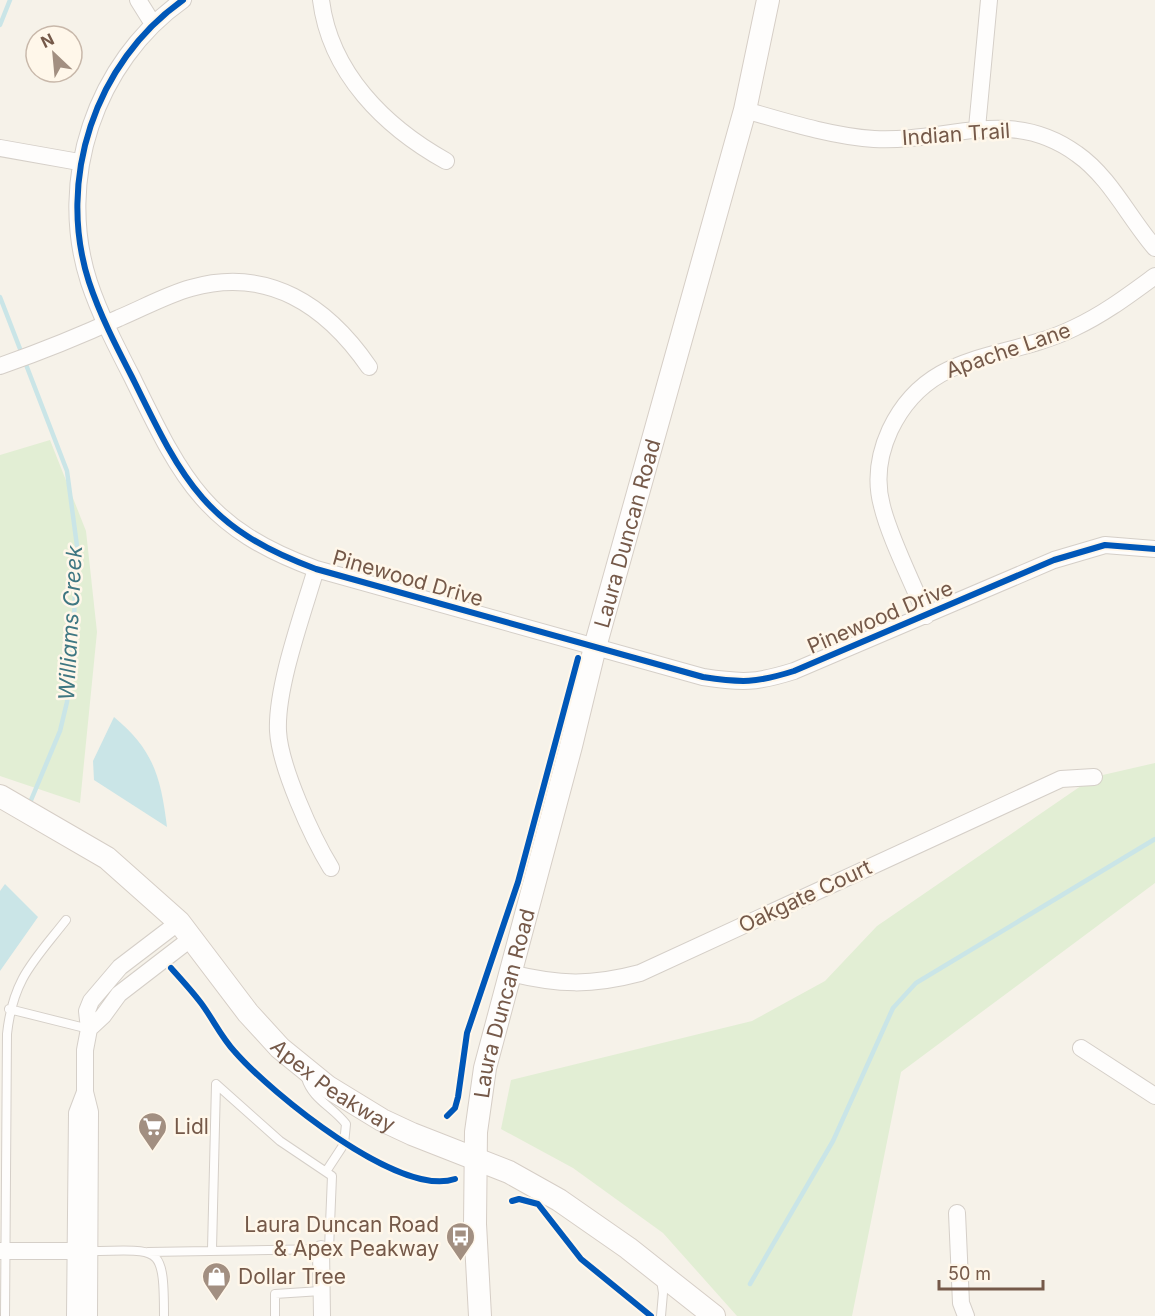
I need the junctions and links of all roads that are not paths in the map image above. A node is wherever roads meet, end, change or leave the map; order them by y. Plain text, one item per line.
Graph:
1 (138, 0) edge
2 (183, 0) edge
3 (321, 0) edge
4 (768, 0) edge
5 (989, 0) edge
6 (153, 24) junction
7 (745, 110) junction
8 (977, 128) junction
9 (0, 148) edge
10 (79, 162) junction
11 (446, 162) dead end
12 (1155, 248) edge
13 (1155, 276) edge
14 (105, 324) junction
15 (0, 366) edge
16 (369, 367) dead end
17 (1155, 549) edge
18 (316, 569) junction
19 (926, 616) junction
20 (595, 647) junction
21 (1094, 777) dead end
22 (0, 796) edge
23 (331, 868) dead end
24 (66, 920) dead end
25 (186, 930) junction
26 (510, 973) junction
27 (9, 1009) junction
28 (89, 1029) junction
29 (1081, 1048) dead end
30 (304, 1068) junction
31 (1155, 1096) edge
32 (476, 1158) junction
33 (327, 1170) junction
34 (957, 1213) dead end
35 (212, 1249) junction
36 (321, 1249) junction
37 (3, 1251) edge
38 (82, 1251) junction
39 (148, 1252) junction
40 (660, 1274) junction
41 (321, 1291) junction
42 (706, 1314) edge
43 (5, 1316) edge
44 (75, 1316) edge
45 (89, 1316) edge
46 (164, 1316) edge
47 (275, 1316) edge
48 (322, 1316) edge
49 (480, 1316) edge
50 (661, 1316) edge
51 (966, 1316) edge

1 - 6 street
2 - 6 street, Pinewood Drive
3 - 11 street
4 - 7 street, Laura Duncan Road
5 - 8 street
6 - 10 street, Pinewood Drive
7 - 8 street, Indian Trail
7 - 20 street, Laura Duncan Road
8 - 12 street, Indian Trail
9 - 10 street
10 - 14 street, Pinewood Drive
13 - 19 street, Apache Lane
14 - 15 street
14 - 16 street
14 - 18 street, Pinewood Drive
17 - 19 street, Pinewood Drive
18 - 20 street, Pinewood Drive
18 - 23 street
19 - 20 street, Pinewood Drive
20 - 26 street, Laura Duncan Road
21 - 26 street, Oakgate Court
22 - 25 street, Apex Peakway
24 - 27 lane
25 - 28 street
25 - 30 street, Apex Peakway
26 - 32 street, Laura Duncan Road
27 - 28 lane
27 - 37 lane
28 - 38 street
29 - 31 street
30 - 32 street, Apex Peakway
30 - 33 lane
32 - 40 street, Apex Peakway
32 - 49 street, Laura Duncan Road
33 - 35 lane
33 - 36 lane
34 - 51 street
35 - 36 lane
35 - 39 lane
36 - 41 street
37 - 38 street
37 - 43 lane
38 - 39 lane
38 - 44 street
38 - 45 street
39 - 46 lane
40 - 42 street, Apex Peakway
40 - 50 lane
41 - 47 lane
41 - 48 street

